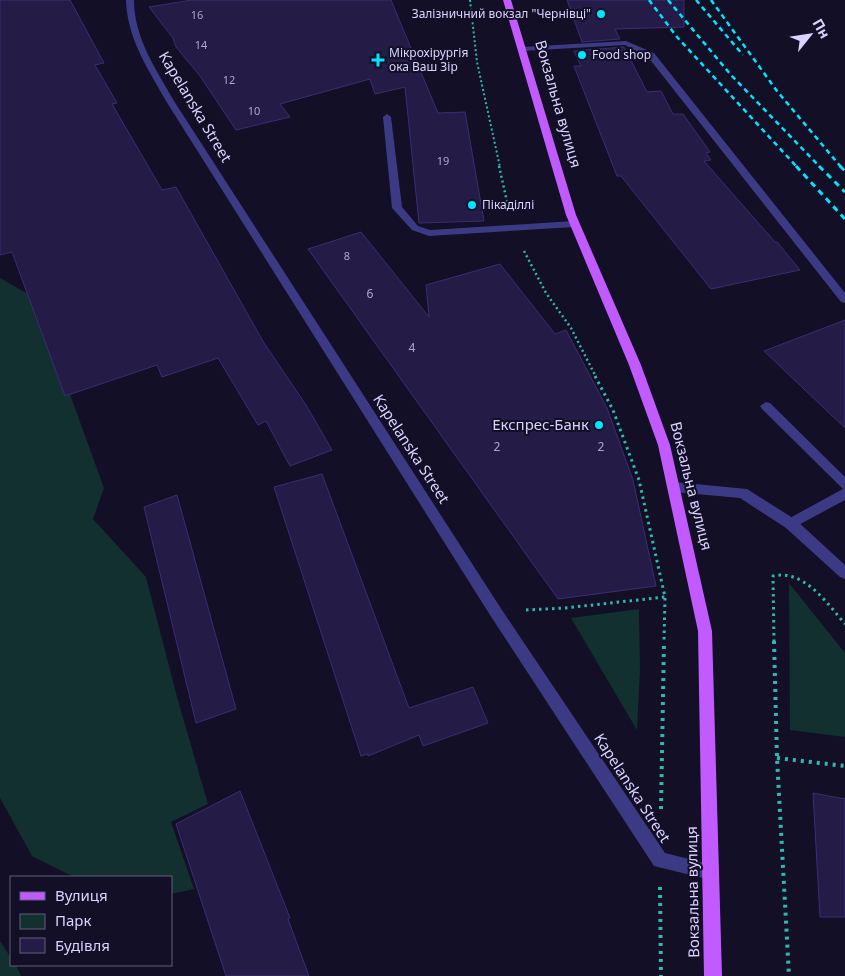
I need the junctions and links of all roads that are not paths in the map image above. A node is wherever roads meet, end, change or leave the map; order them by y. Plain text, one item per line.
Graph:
1 (130, 0) edge
2 (507, 0) edge
3 (522, 49) junction
4 (387, 117) dead end
5 (574, 224) junction
6 (845, 300) edge
7 (766, 406) dead end
8 (845, 485) edge
9 (674, 487) junction
10 (845, 494) edge
11 (790, 524) junction
12 (845, 573) edge
13 (711, 872) junction
14 (713, 976) edge

1 - 13 street, Kapelanska Street
2 - 3 main road, Вокзальна вулиця
3 - 5 main road, Вокзальна вулиця
3 - 6 street
4 - 5 street
5 - 9 main road, Вокзальна вулиця
7 - 8 street
9 - 11 street
9 - 13 main road, Вокзальна вулиця
10 - 11 street
11 - 12 street
13 - 14 main road, Вокзальна вулиця

